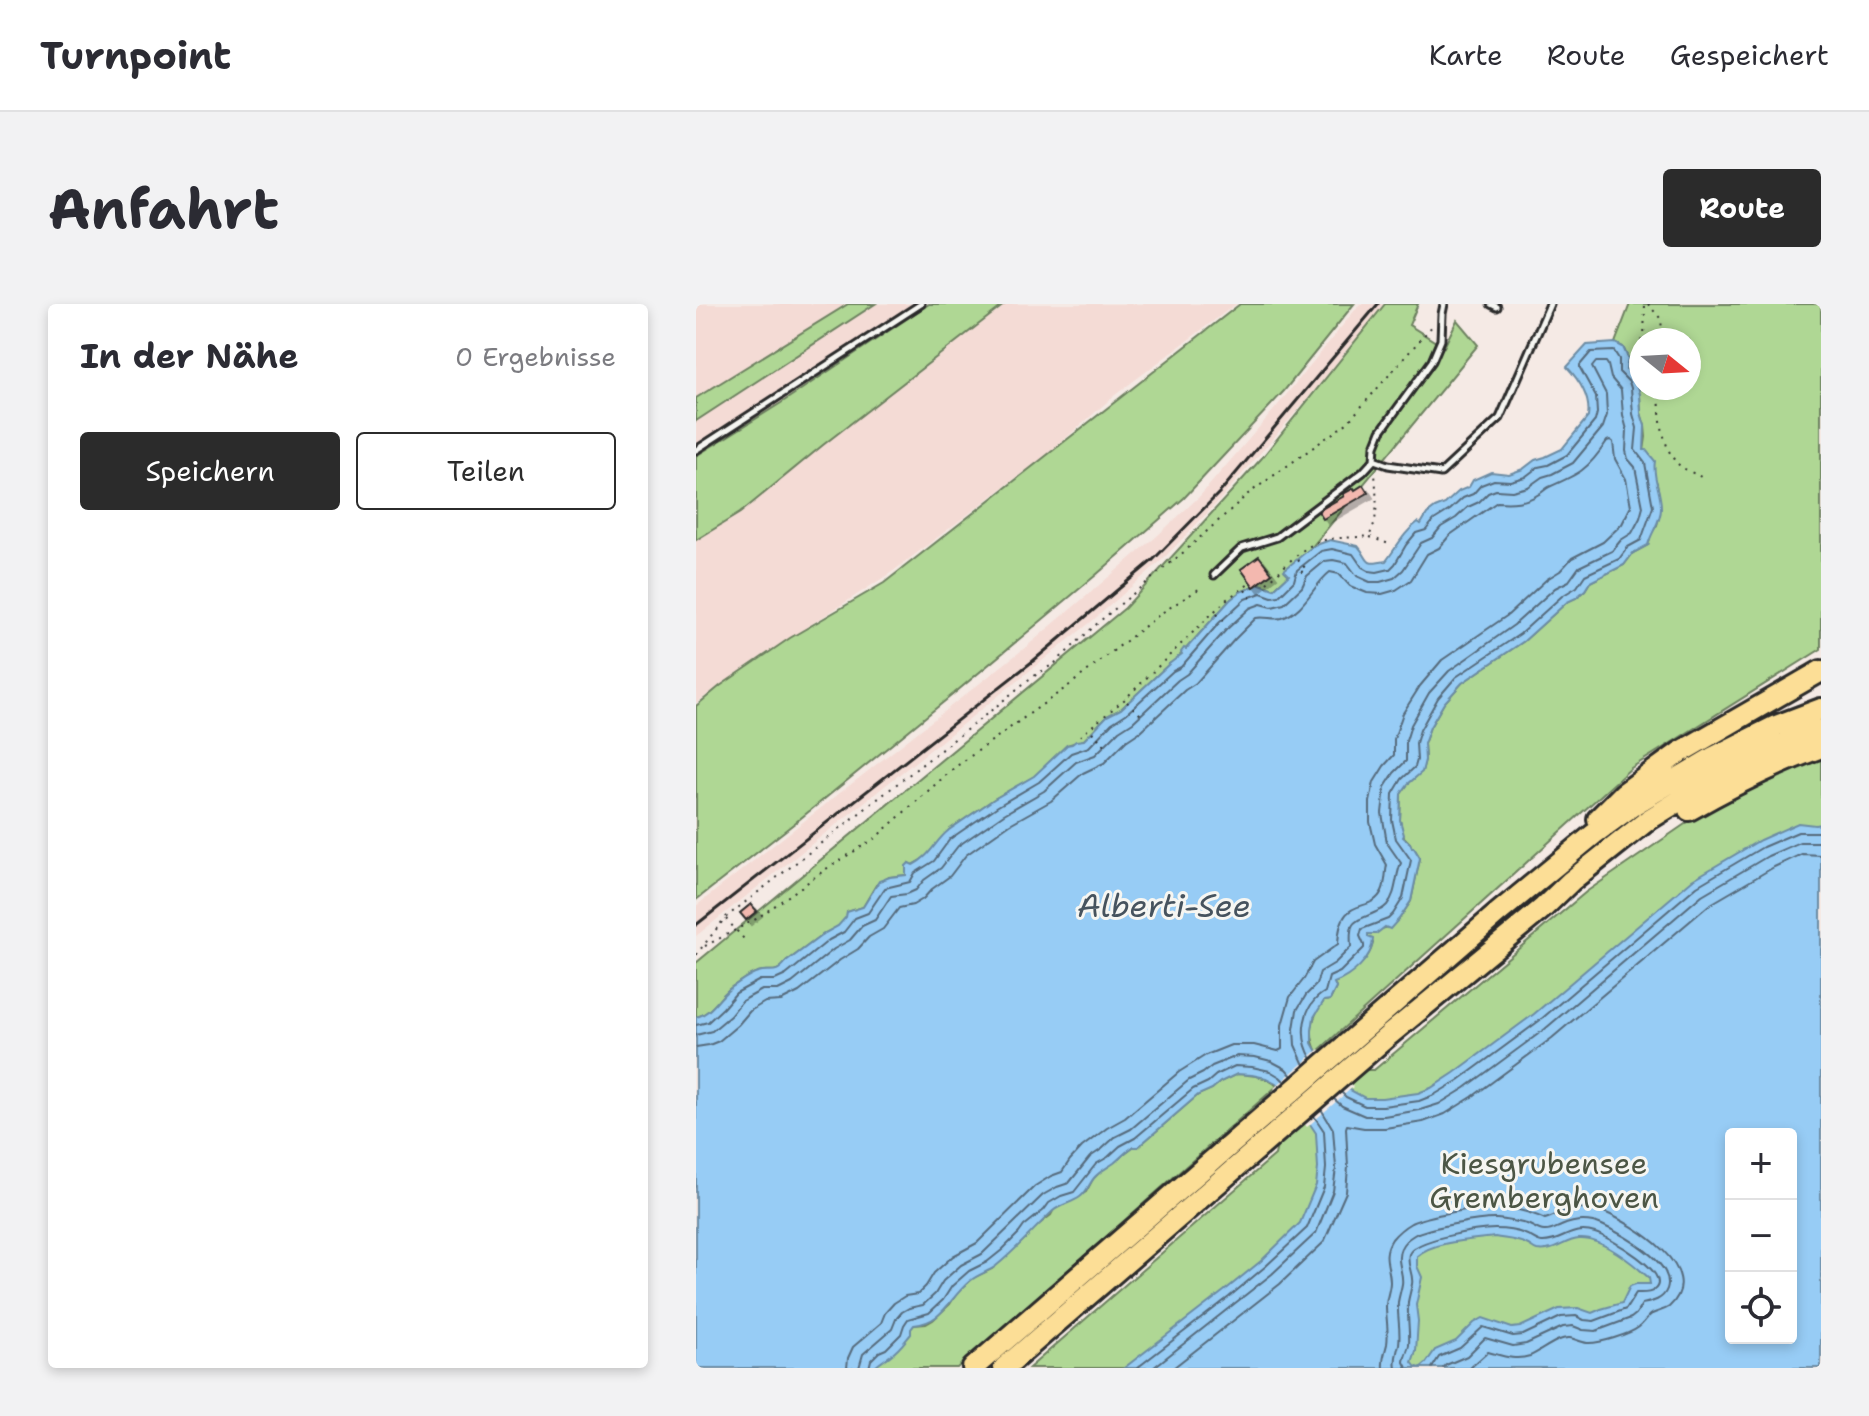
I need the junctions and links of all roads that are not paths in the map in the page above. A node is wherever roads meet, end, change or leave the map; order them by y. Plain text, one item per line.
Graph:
1 (921, 304) edge
2 (1444, 304) edge
3 (1550, 304) edge
4 (696, 450) edge
5 (1374, 460) junction
6 (1214, 575) dead end
7 (1821, 671) edge
8 (1821, 709) edge
9 (1821, 730) edge
10 (1821, 747) edge
11 (1532, 884) junction
12 (1543, 908) junction
13 (1352, 1054) junction
14 (1277, 1119) junction
15 (973, 1368) edge
16 (1004, 1368) edge

1 - 4 lane
2 - 5 lane
3 - 5 lane
5 - 6 lane
7 - 11 highway
8 - 11 highway
9 - 12 highway
10 - 12 highway
11 - 13 highway
12 - 13 highway
13 - 14 highway
14 - 15 highway
14 - 16 highway

